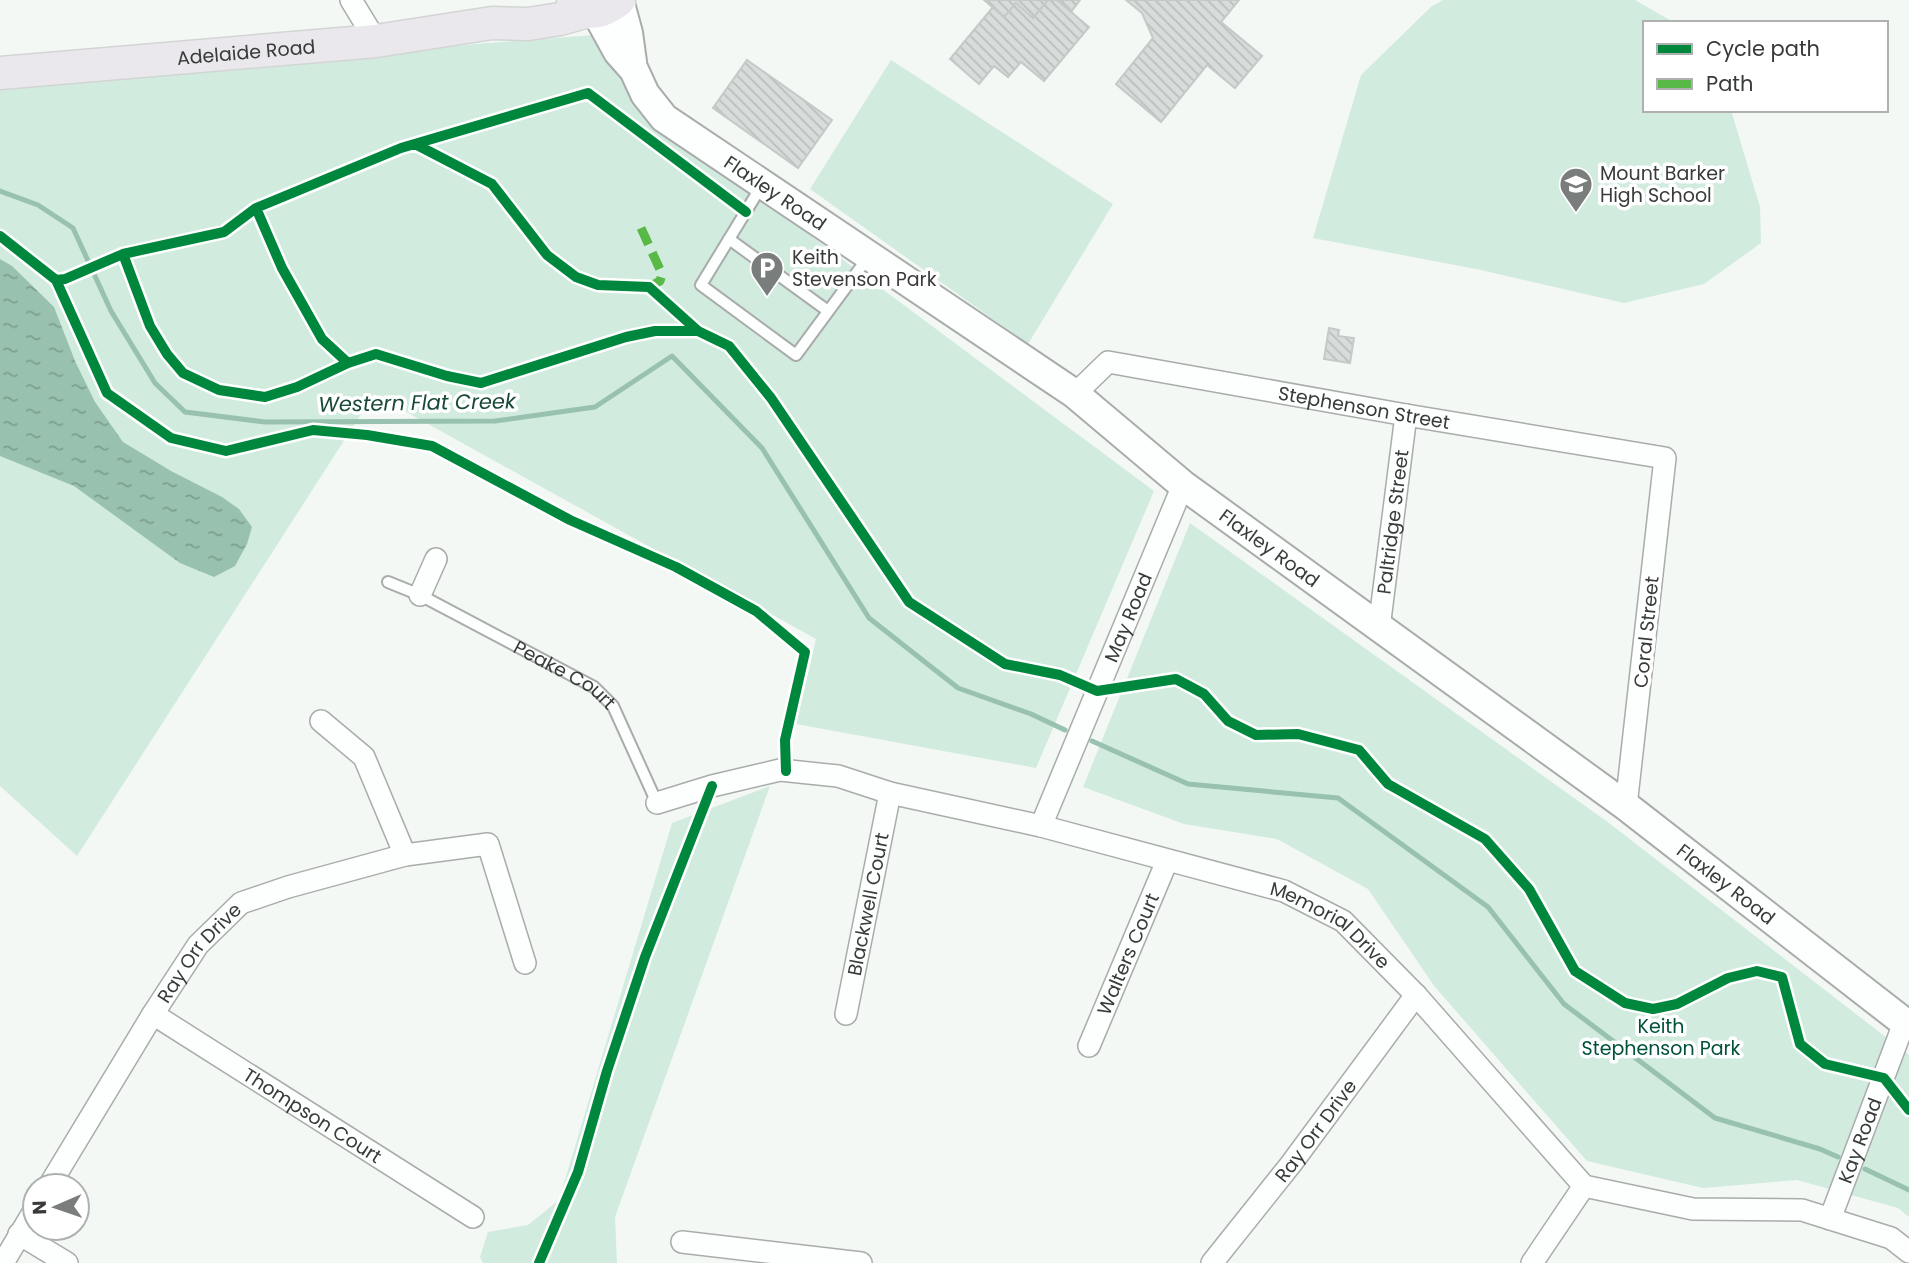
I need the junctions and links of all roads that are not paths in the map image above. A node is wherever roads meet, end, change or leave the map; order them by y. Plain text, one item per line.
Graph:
1 (351, 0) edge
2 (541, 0) edge
3 (599, 5) edge
4 (492, 23) junction
5 (376, 41) junction
6 (0, 73) edge
7 (762, 184) junction
8 (729, 239) junction
9 (869, 256) junction
10 (828, 311) junction
11 (1075, 394) junction
12 (1406, 415) junction
13 (1665, 458) joint
14 (1183, 485) junction
15 (436, 559) dead end
16 (388, 582) dead end
17 (420, 595) junction
18 (1379, 628) junction
19 (321, 721) dead end
20 (890, 793) junction
21 (657, 803) joint
22 (1626, 806) junction
23 (1041, 826) junction
24 (405, 855) junction
25 (1167, 861) junction
26 (526, 963) dead end
27 (1416, 995) junction
28 (153, 1014) junction
29 (846, 1014) dead end
30 (1907, 1024) edge
31 (1089, 1046) dead end
32 (57, 1172) edge
33 (1584, 1186) junction
34 (473, 1217) dead end
35 (1830, 1219) junction
36 (21, 1231) edge
37 (19, 1234) junction
38 (682, 1242) dead end
39 (1909, 1252) edge
40 (3, 1263) edge
41 (67, 1263) edge
42 (861, 1263) edge
43 (1212, 1263) edge
44 (1532, 1263) edge

1 - 5 street
2 - 4 main road, Adelaide Road
3 - 4 main road, Adelaide Road
3 - 7 main road, Flaxley Road
4 - 5 main road, Adelaide Road
5 - 6 main road, Adelaide Road
7 - 8 lane
7 - 9 main road, Flaxley Road
8 - 10 lane
8 - 10 lane
9 - 10 lane
9 - 11 main road, Flaxley Road
11 - 12 street, Stephenson Street
11 - 14 main road, Flaxley Road
12 - 13 street, Stephenson Street
12 - 18 street, Paltridge Street
13 - 22 street, Coral Street
14 - 18 main road, Flaxley Road
14 - 23 street, May Road
15 - 17 street
16 - 17 lane, Peake Court
17 - 21 lane, Peake Court
18 - 22 main road, Flaxley Road
19 - 24 street
20 - 21 street, Memorial Drive
20 - 23 street, Memorial Drive
20 - 29 street, Blackwell Court
22 - 30 main road, Flaxley Road
23 - 25 street, Memorial Drive
24 - 26 street, Ray Orr Drive
24 - 28 street, Ray Orr Drive
25 - 27 street, Memorial Drive
25 - 31 street, Walters Court
27 - 33 street, Memorial Drive
27 - 43 street, Ray Orr Drive
28 - 32 street, Ray Orr Drive
28 - 34 street, Thompson Court
30 - 35 street, Kay Road
33 - 35 street
33 - 44 street
35 - 39 street
36 - 37 street
37 - 40 street
37 - 41 street
38 - 42 street

